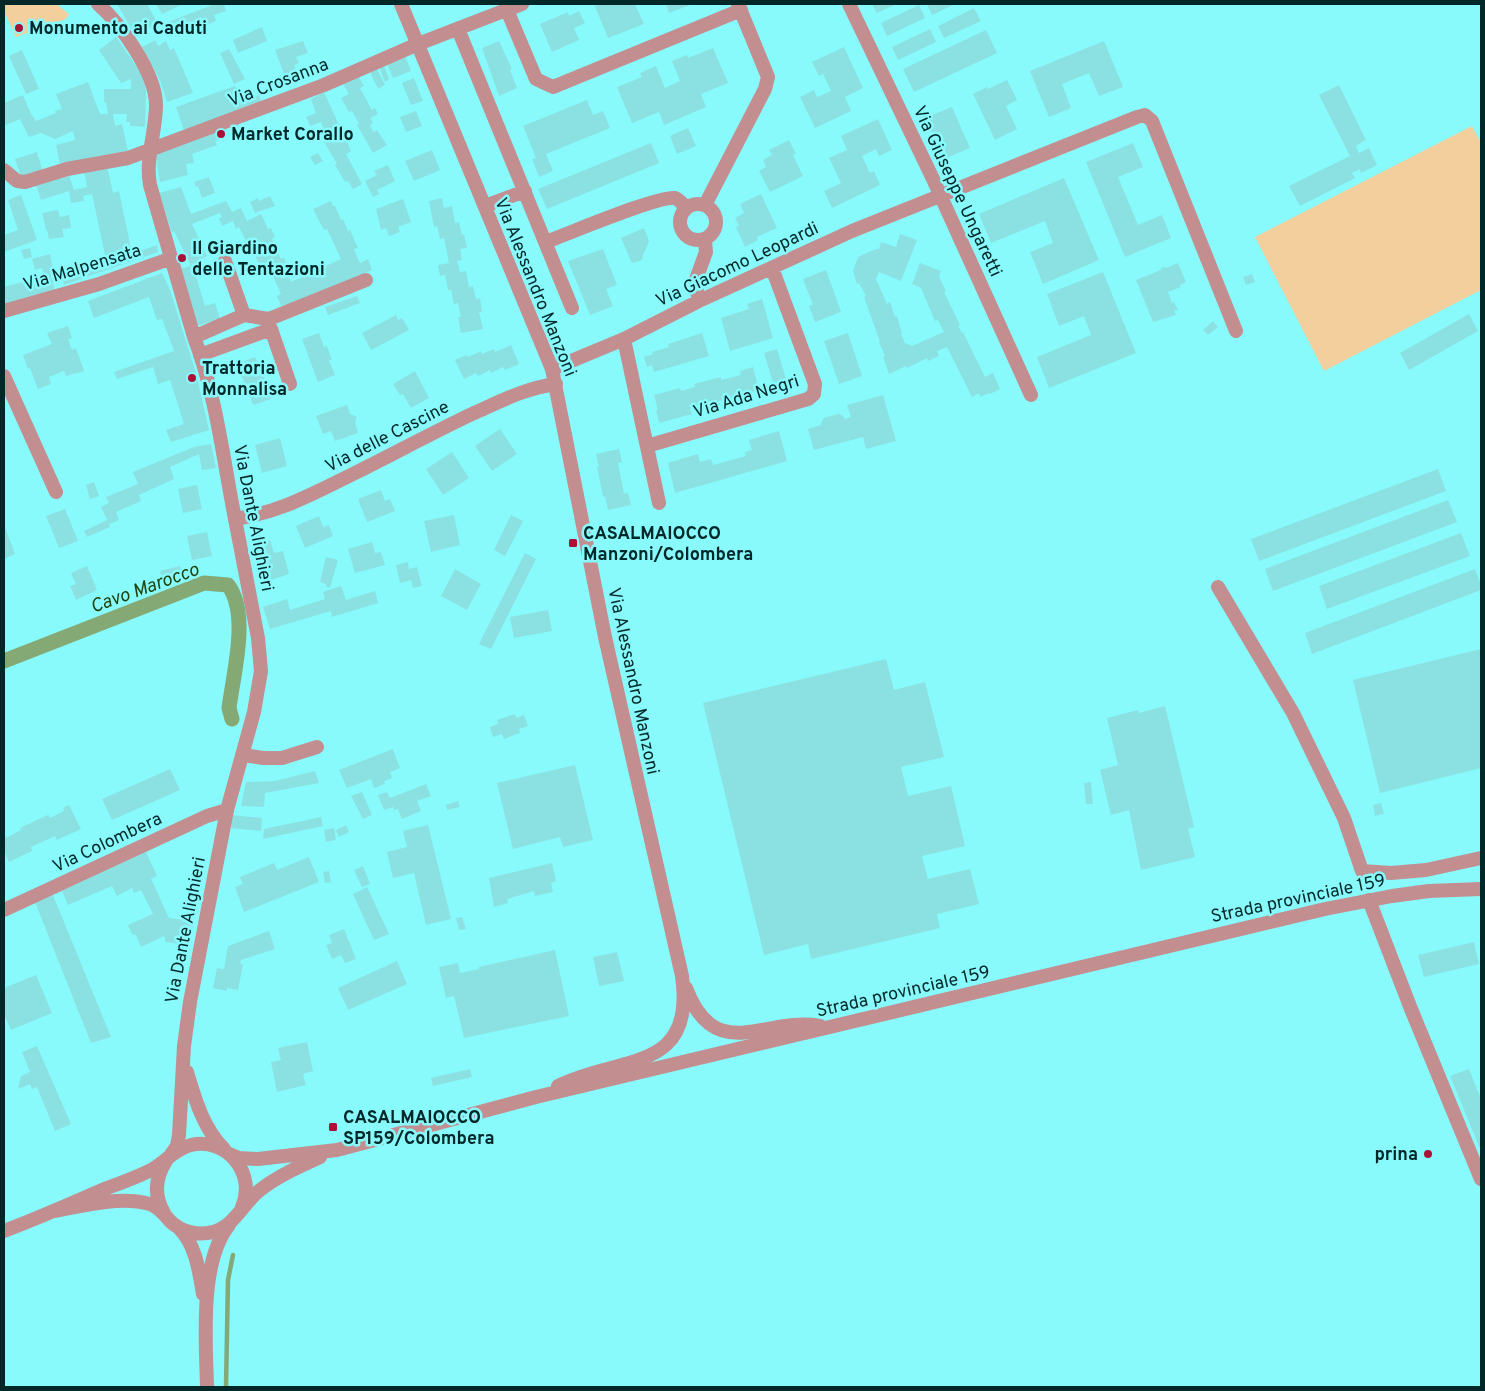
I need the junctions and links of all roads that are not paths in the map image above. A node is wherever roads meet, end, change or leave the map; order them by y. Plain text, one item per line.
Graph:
1 (98, 4) edge
2 (401, 4) edge
3 (522, 4) edge
4 (849, 4) edge
5 (739, 7) edge
6 (507, 10) junction
7 (458, 29) junction
8 (418, 44) junction
9 (150, 149) junction
10 (4, 170) edge
11 (525, 191) junction
12 (940, 196) junction
13 (704, 205) junction
14 (485, 206) junction
15 (686, 208) junction
16 (705, 240) junction
17 (546, 242) junction
18 (172, 258) junction
19 (225, 261) dead end
20 (772, 268) junction
21 (366, 280) dead end
22 (699, 302) junction
23 (572, 308) dead end
24 (4, 311) edge
25 (244, 315) junction
26 (1236, 331) dead end
27 (194, 337) junction
28 (624, 339) junction
29 (200, 355) junction
30 (552, 369) junction
31 (4, 376) edge
32 (290, 384) dead end
33 (556, 384) junction
34 (1032, 395) dead end
35 (647, 446) junction
36 (56, 492) dead end
37 (659, 503) dead end
38 (235, 519) junction
39 (1218, 587) dead end
40 (317, 747) dead end
41 (243, 755) junction
42 (227, 810) junction
43 (1481, 858) edge
44 (1481, 889) edge
45 (1369, 900) junction
46 (4, 910) edge
47 (682, 976) junction
48 (828, 1028) junction
49 (184, 1059) junction
50 (536, 1097) junction
51 (337, 1150) junction
52 (228, 1153) junction
53 (169, 1157) junction
54 (1481, 1179) edge
55 (55, 1211) junction
56 (235, 1217) junction
57 (171, 1221) junction
58 (4, 1231) edge
59 (205, 1312) junction
60 (207, 1387) edge

1 - 9 street, Via Dante Alighieri
2 - 8 street, Via Alessandro Manzoni
3 - 6 street, Via Crosanna
4 - 12 street, Via Giuseppe Ungaretti
5 - 6 street
5 - 13 street
6 - 7 street, Via Crosanna
7 - 8 street, Via Crosanna
7 - 11 street
8 - 9 street, Via Crosanna
8 - 14 street, Via Alessandro Manzoni
9 - 10 street, Via Crosanna
9 - 18 street, Via Dante Alighieri
11 - 14 street
11 - 17 street
12 - 20 street, Via Giacomo Leopardi
12 - 26 street, Via Giacomo Leopardi
12 - 34 street, Via Giuseppe Ungaretti
13 - 15 street
13 - 16 street
14 - 30 street, Via Alessandro Manzoni
15 - 16 street
15 - 17 street
16 - 22 street
17 - 23 street
18 - 24 street, Via Malpensata
18 - 27 street, Via Dante Alighieri
19 - 25 street
20 - 22 street, Via Giacomo Leopardi
20 - 35 street, Via Ada Negri
21 - 25 street
22 - 28 street, Via Giacomo Leopardi
25 - 27 street
27 - 29 street, Via Dante Alighieri
28 - 30 street, Via Giacomo Leopardi
28 - 35 street
29 - 32 street
29 - 38 street, Via Dante Alighieri
30 - 33 street, Via Alessandro Manzoni
31 - 36 street
33 - 38 street, Via delle Cascine
33 - 47 street, Via Alessandro Manzoni
35 - 37 street
38 - 41 street, Via Dante Alighieri
39 - 43 street
40 - 41 street
41 - 42 street, Via Dante Alighieri
42 - 46 street, Via Colombera
42 - 49 street, Via Dante Alighieri
44 - 45 street, Strada provinciale 159
45 - 48 street, Strada provinciale 159
45 - 54 street
47 - 48 street
47 - 50 street
48 - 50 street, Strada provinciale 159
49 - 52 street, Via Dante Alighieri
49 - 53 street, Via Dante Alighieri
50 - 51 street, Strada provinciale 159
51 - 52 street, Strada provinciale 159
51 - 56 street, Strada provinciale 159
52 - 53 street, Strada provinciale 159
52 - 56 street
53 - 55 street, Strada provinciale 159
53 - 57 street
55 - 57 street, Strada provinciale 159
55 - 58 street, Strada provinciale 159
56 - 57 street, Strada provinciale 159
56 - 59 street
57 - 59 street
59 - 60 street

